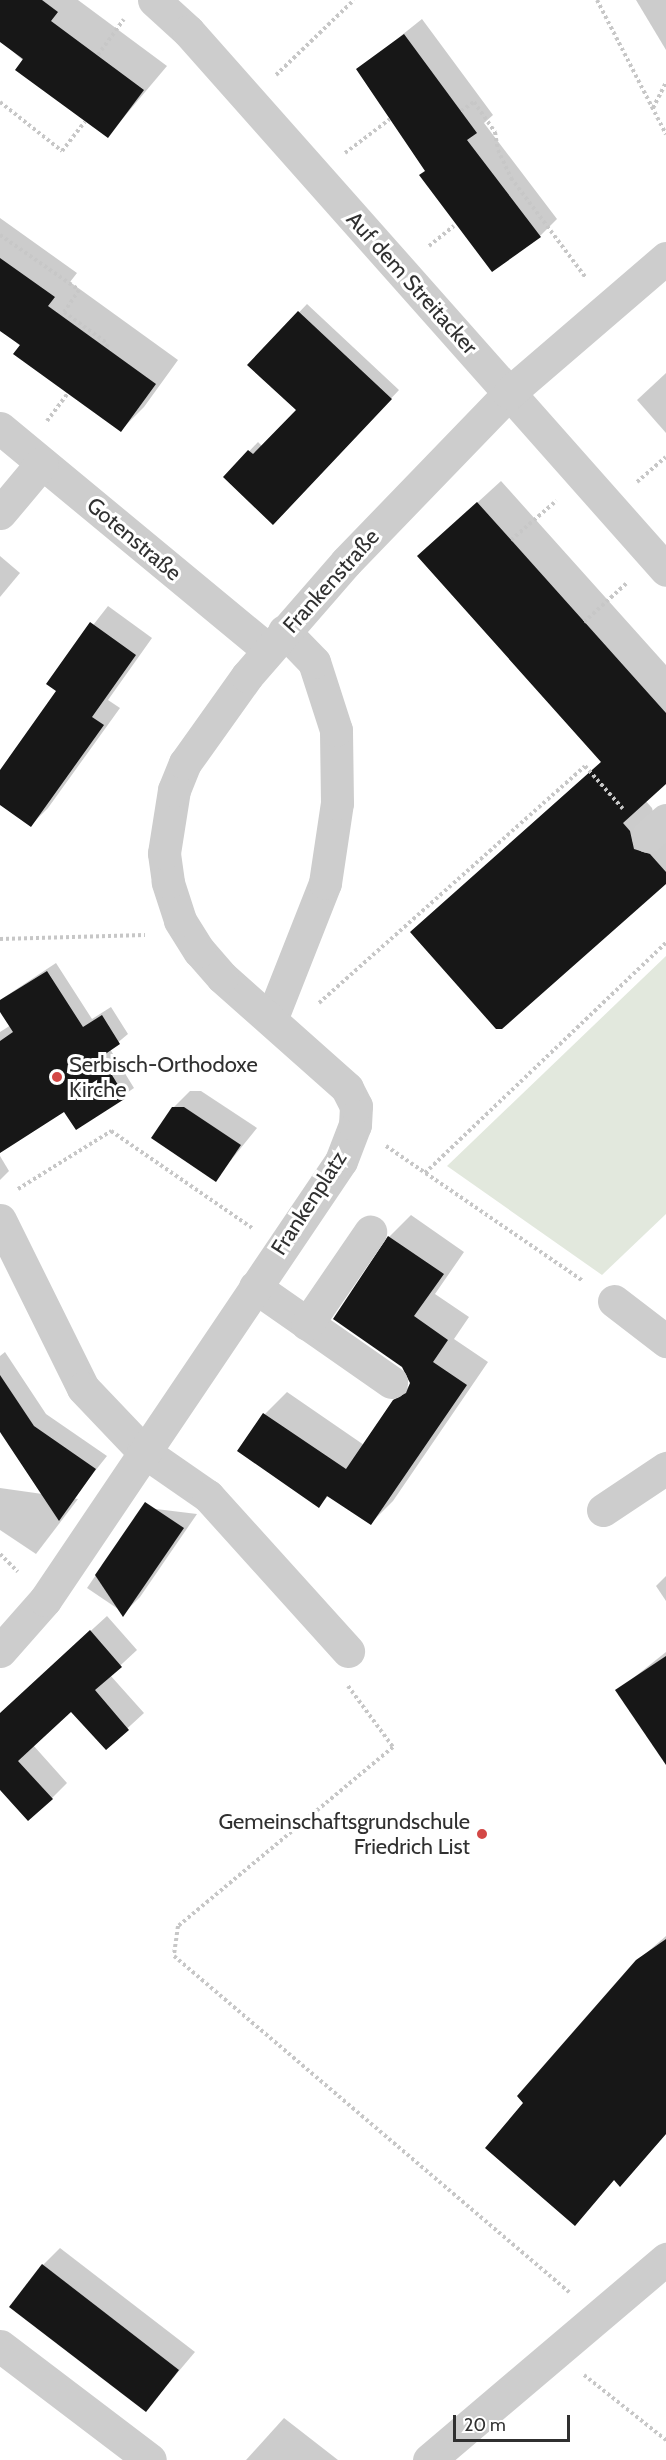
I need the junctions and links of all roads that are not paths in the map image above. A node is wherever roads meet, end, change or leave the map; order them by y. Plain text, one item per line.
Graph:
1 (143, 5) edge
2 (666, 258) edge
3 (509, 393) junction
4 (0, 428) edge
5 (42, 463) junction
6 (0, 513) edge
7 (661, 564) edge
8 (276, 641) junction
9 (222, 976) joint
10 (278, 1027) junction
11 (5, 1207) edge
12 (370, 1232) dead end
13 (255, 1287) junction
14 (614, 1301) road end
15 (307, 1324) junction
16 (666, 1341) edge
17 (390, 1382) dead end
18 (143, 1451) junction
19 (666, 1468) edge
20 (603, 1510) dead end
21 (0, 1651) edge
22 (348, 1651) road end
23 (666, 2259) edge
24 (0, 2346) edge
25 (150, 2460) edge
26 (429, 2460) edge

1 - 3 street, Auf dem Streitacker
2 - 3 street, Frankenstraße
3 - 7 street, Auf dem Streitacker
3 - 8 street, Frankenstraße
4 - 5 street, Gotenstraße
5 - 6 street
5 - 8 street, Gotenstraße
8 - 9 street, Frankenstraße
8 - 10 street, Gotenstraße
9 - 10 street, Frankenplatz
10 - 13 street, Frankenplatz
11 - 18 street
12 - 15 street
13 - 15 street
13 - 18 street, Frankenplatz
14 - 16 street
15 - 17 street
18 - 21 street, Frankenplatz
18 - 22 street
19 - 20 street
23 - 26 street
24 - 25 street

